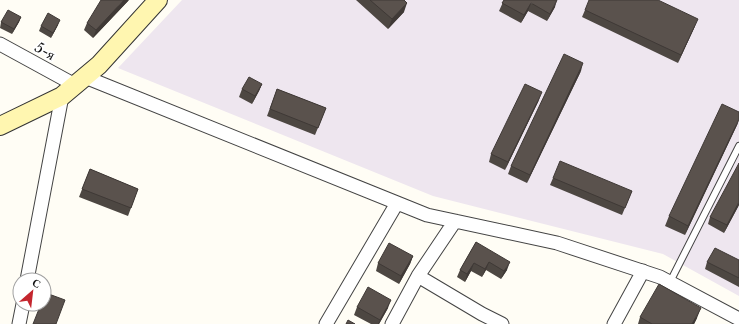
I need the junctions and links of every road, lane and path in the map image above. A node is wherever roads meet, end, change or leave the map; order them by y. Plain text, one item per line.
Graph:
1 (158, 0) edge
2 (0, 44) edge
3 (74, 86) junction
4 (0, 126) edge
5 (739, 146) edge
6 (397, 203) junction
7 (455, 221) junction
8 (643, 271) junction
9 (30, 272) edge
10 (418, 276) junction
11 (670, 282) junction
12 (21, 312) edge
13 (739, 319) edge
14 (19, 324) edge
15 (326, 324) edge
16 (392, 324) edge
17 (502, 324) edge
18 (614, 324) edge

1 - 3 street
2 - 3 street, 5-я
3 - 4 street
3 - 6 street, 5-я
3 - 9 street
5 - 11 lane
6 - 7 street, 5-я
6 - 15 street
7 - 8 street, 5-я
7 - 10 street
8 - 11 street, 5-я
8 - 18 street
10 - 16 street
10 - 17 street
11 - 13 street, 5-я
12 - 14 street

